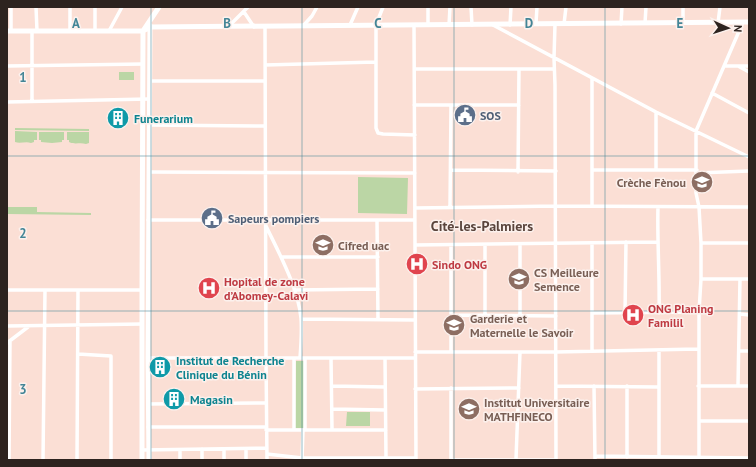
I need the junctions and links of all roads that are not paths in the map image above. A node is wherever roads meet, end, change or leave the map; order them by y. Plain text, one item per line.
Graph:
1 (11, 7) edge
2 (36, 7) edge
3 (70, 7) edge
4 (95, 7) edge
5 (122, 7) edge
6 (159, 7) edge
7 (248, 7) edge
8 (317, 7) edge
9 (358, 7) edge
10 (383, 7) edge
11 (428, 7) edge
12 (450, 7) edge
13 (472, 7) edge
14 (511, 7) edge
15 (537, 7) edge
16 (566, 7) edge
17 (622, 7) edge
18 (646, 7) edge
19 (683, 7) edge
20 (720, 7) edge
21 (244, 12) junction
22 (743, 22) junction
23 (749, 22) edge
24 (536, 23) junction
25 (645, 23) junction
26 (683, 23) junction
27 (718, 23) junction
28 (555, 24) junction
29 (564, 24) junction
30 (621, 24) junction
31 (150, 25) junction
32 (350, 25) junction
33 (376, 25) junction
34 (414, 25) junction
35 (449, 25) junction
36 (472, 25) junction
37 (493, 25) junction
38 (510, 25) junction
39 (265, 26) junction
40 (303, 26) junction
41 (428, 26) junction
42 (228, 27) junction
43 (254, 27) junction
44 (9, 31) edge
45 (34, 31) junction
46 (70, 31) junction
47 (95, 31) junction
48 (110, 31) junction
49 (143, 31) junction
50 (554, 58) junction
51 (376, 62) junction
52 (143, 64) junction
53 (32, 65) junction
54 (265, 65) junction
55 (737, 65) junction
56 (7, 66) edge
57 (724, 66) junction
58 (749, 66) edge
59 (414, 69) junction
60 (519, 69) junction
61 (554, 69) junction
62 (749, 72) edge
63 (592, 78) junction
64 (150, 81) junction
65 (265, 81) junction
66 (712, 93) junction
67 (143, 99) junction
68 (149, 99) junction
69 (32, 101) junction
70 (7, 102) edge
71 (414, 105) junction
72 (451, 105) junction
73 (519, 105) junction
74 (656, 112) junction
75 (749, 112) edge
76 (149, 125) junction
77 (265, 126) junction
78 (696, 131) junction
79 (414, 135) junction
80 (749, 157) edge
81 (450, 170) junction
82 (592, 170) junction
83 (656, 170) junction
84 (556, 171) junction
85 (697, 171) junction
86 (749, 171) edge
87 (149, 172) junction
88 (265, 172) junction
89 (518, 172) junction
90 (415, 173) junction
91 (556, 206) junction
92 (592, 206) junction
93 (450, 207) junction
94 (658, 207) junction
95 (700, 207) junction
96 (749, 207) edge
97 (415, 208) junction
98 (148, 220) junction
99 (265, 220) junction
100 (377, 220) junction
101 (415, 220) junction
102 (265, 225) junction
103 (556, 242) junction
104 (626, 242) junction
105 (657, 242) junction
106 (592, 243) junction
107 (701, 243) junction
108 (749, 243) edge
109 (520, 244) junction
110 (415, 245) junction
111 (451, 245) junction
112 (485, 245) junction
113 (282, 257) junction
114 (378, 257) junction
115 (701, 279) junction
116 (740, 279) junction
117 (749, 279) edge
118 (378, 289) junction
119 (7, 290) edge
120 (45, 290) junction
121 (78, 290) junction
122 (142, 290) junction
123 (294, 290) junction
124 (699, 312) junction
125 (592, 313) junction
126 (626, 313) junction
127 (659, 313) junction
128 (740, 314) junction
129 (451, 315) junction
130 (485, 315) junction
131 (520, 315) junction
132 (749, 315) edge
133 (556, 316) junction
134 (301, 319) junction
135 (378, 320) junction
136 (415, 320) junction
137 (142, 324) junction
138 (78, 325) junction
139 (7, 326) edge
140 (28, 326) junction
141 (45, 326) junction
142 (8, 342) edge
143 (698, 349) junction
144 (658, 350) junction
145 (592, 351) junction
146 (739, 351) junction
147 (749, 351) edge
148 (415, 352) junction
149 (451, 352) junction
150 (520, 352) junction
151 (556, 352) junction
152 (78, 354) junction
153 (148, 358) junction
154 (266, 358) junction
155 (294, 358) junction
156 (302, 358) junction
157 (331, 358) junction
158 (385, 358) junction
159 (415, 358) junction
160 (332, 386) junction
161 (556, 386) junction
162 (594, 386) junction
163 (627, 386) junction
164 (698, 386) junction
165 (738, 386) junction
166 (749, 386) edge
167 (385, 387) junction
168 (658, 387) junction
169 (451, 388) junction
170 (519, 388) junction
171 (415, 389) junction
172 (266, 403) junction
173 (148, 404) junction
174 (332, 408) junction
175 (385, 409) junction
176 (698, 421) junction
177 (749, 422) edge
178 (148, 427) junction
179 (266, 428) junction
180 (332, 429) junction
181 (294, 430) junction
182 (304, 430) junction
183 (386, 430) junction
184 (267, 448) junction
185 (202, 449) junction
186 (224, 449) junction
187 (246, 449) junction
188 (142, 450) junction
189 (149, 450) junction
190 (180, 450) junction
191 (267, 454) junction
192 (627, 457) junction
193 (659, 457) junction
194 (386, 458) junction
195 (595, 458) edge
196 (749, 458) edge
197 (302, 459) edge
198 (416, 459) edge
199 (516, 459) edge
200 (699, 459) edge
201 (10, 460) edge
202 (43, 460) edge
203 (77, 460) edge
204 (111, 460) edge
205 (142, 460) edge
206 (149, 460) edge
207 (180, 460) edge
208 (202, 460) edge
209 (224, 460) edge
210 (246, 460) edge
211 (267, 460) edge
212 (451, 460) edge
213 (556, 460) edge

1 - 44 street
2 - 45 street
3 - 46 street
4 - 47 street
5 - 48 street
6 - 31 street
7 - 21 street
8 - 40 street
9 - 32 street
10 - 33 street
11 - 41 street
12 - 35 street
13 - 36 street
14 - 38 street
15 - 24 street
16 - 29 street
17 - 30 street
18 - 25 street
19 - 26 street
20 - 27 street
21 - 42 street
21 - 43 street
22 - 23 street
22 - 27 street
22 - 57 street
24 - 28 street
24 - 38 street
25 - 26 street
25 - 30 street
26 - 27 street
28 - 29 street
28 - 50 street
29 - 30 street
31 - 42 street
31 - 49 street
31 - 64 street
32 - 33 street
32 - 40 street
33 - 34 street
33 - 51 street
34 - 41 street
34 - 59 street
35 - 36 street
35 - 41 street
36 - 37 street
37 - 38 street
37 - 50 street
39 - 40 street
39 - 43 street
39 - 54 street
42 - 43 street
44 - 45 street
45 - 46 street
45 - 53 street
46 - 47 street
47 - 48 street
48 - 49 street
49 - 52 street
50 - 61 street
50 - 63 street
51 - 54 street
51 - 79 street
52 - 53 street
52 - 67 street
53 - 56 street
53 - 69 street
54 - 65 street
55 - 57 street
55 - 58 street
55 - 62 street
57 - 66 street
59 - 60 street
59 - 71 street
60 - 61 street
60 - 73 street
61 - 84 street
63 - 74 street
63 - 82 street
64 - 65 street
64 - 68 street
65 - 77 street
66 - 75 street
66 - 78 street
67 - 68 street
67 - 69 street
67 - 122 street
68 - 76 street
69 - 70 street
71 - 72 street
71 - 79 street
72 - 73 street
72 - 81 street
73 - 89 street
74 - 78 street
74 - 83 street
76 - 77 street
76 - 87 street
77 - 88 street
78 - 80 street
78 - 85 street
79 - 90 street
81 - 89 street
81 - 93 street
82 - 83 street
82 - 92 street
83 - 85 street
84 - 89 street
84 - 91 street
85 - 86 street
85 - 95 street
87 - 88 street
87 - 98 street
88 - 90 street
88 - 99 street
90 - 97 street
91 - 92 street
91 - 93 street
91 - 103 street
92 - 94 street
93 - 97 street
94 - 95 street
94 - 105 street
95 - 96 street
95 - 107 street
97 - 101 street
98 - 99 street
98 - 153 street
99 - 100 street
99 - 102 street
100 - 101 street
100 - 114 street
101 - 110 street
102 - 113 street
102 - 154 street
103 - 106 street
103 - 109 street
103 - 133 street
104 - 105 street
104 - 106 street
104 - 126 street
105 - 127 street
106 - 125 street
107 - 108 street
107 - 115 street
109 - 112 street
109 - 131 street
110 - 111 street
110 - 136 street
111 - 112 street
111 - 129 street
112 - 130 street
113 - 114 street
113 - 123 street
114 - 118 street
115 - 116 street
115 - 124 street
116 - 117 street
116 - 128 street
118 - 123 street
118 - 135 street
119 - 120 street
120 - 121 street
120 - 141 street
121 - 122 street
121 - 138 street
122 - 137 street
123 - 134 street
124 - 127 street
124 - 143 street
125 - 126 street
125 - 145 street
126 - 127 street
128 - 132 street
128 - 146 street
129 - 130 street
129 - 149 street
130 - 131 street
131 - 133 street
133 - 151 street
134 - 135 street
134 - 156 street
135 - 136 street
136 - 148 street
137 - 138 street
137 - 188 street
138 - 141 street
138 - 152 street
139 - 140 street
140 - 141 street
140 - 142 street
141 - 202 street
142 - 201 street
143 - 144 street
143 - 164 street
144 - 145 street
144 - 168 street
145 - 151 street
146 - 147 street
146 - 165 street
148 - 149 street
148 - 159 street
149 - 150 street
150 - 151 street
150 - 170 street
151 - 161 street
152 - 203 street
152 - 204 street
153 - 154 street
153 - 173 street
154 - 155 street
154 - 172 street
155 - 156 street
155 - 181 street
156 - 157 street
156 - 182 street
157 - 158 street
157 - 160 street
158 - 159 street
158 - 167 street
159 - 171 street
160 - 167 street
160 - 174 street
161 - 162 street
161 - 213 street
162 - 163 street
162 - 195 street
163 - 168 street
163 - 192 street
164 - 165 street
164 - 176 street
165 - 166 street
167 - 175 street
168 - 193 street
169 - 170 street
169 - 171 street
169 - 212 street
170 - 199 street
171 - 198 street
172 - 173 street
172 - 179 street
173 - 178 street
174 - 175 street
174 - 180 street
175 - 183 street
176 - 177 street
176 - 200 street
178 - 179 street
178 - 189 street
179 - 181 street
179 - 184 street
180 - 182 street
180 - 183 street
181 - 182 street
182 - 197 street
183 - 194 street
184 - 187 street
184 - 191 street
185 - 186 street
185 - 190 street
185 - 208 street
186 - 187 street
186 - 209 street
187 - 210 street
188 - 189 street
188 - 205 street
189 - 190 street
189 - 206 street
190 - 207 street
191 - 197 street
191 - 211 street
192 - 193 street
192 - 195 street
193 - 200 street
194 - 197 street
194 - 198 street
196 - 200 street
199 - 212 street
199 - 213 street

